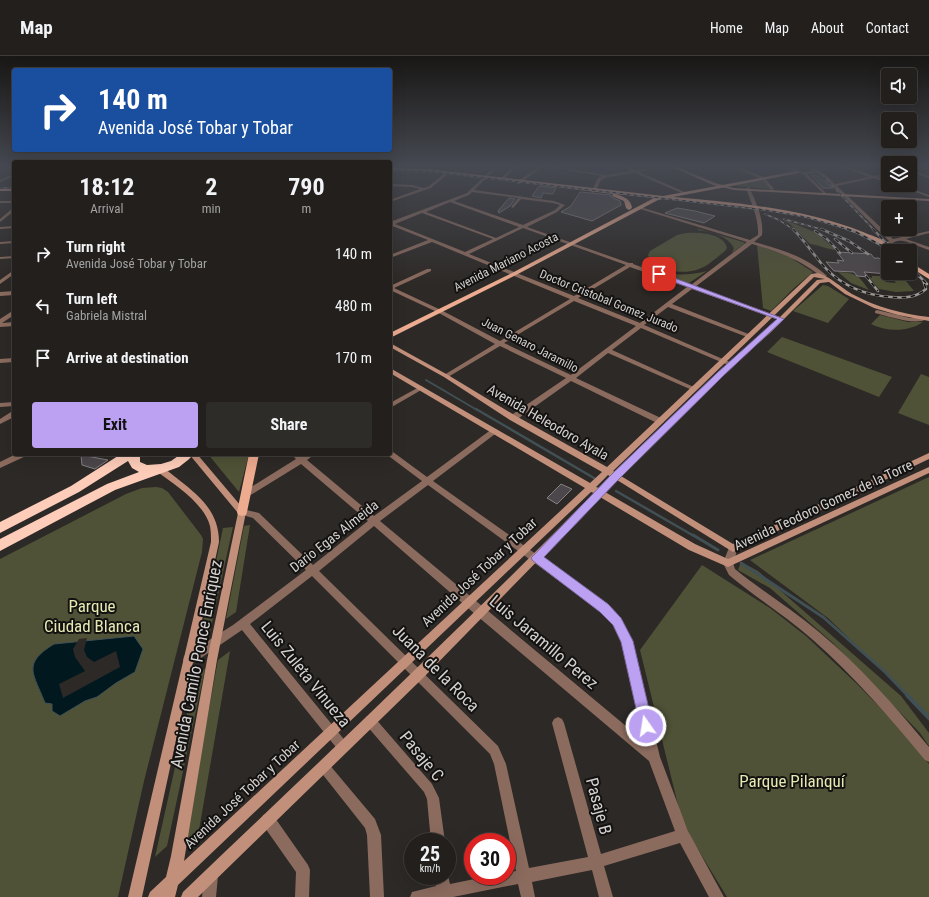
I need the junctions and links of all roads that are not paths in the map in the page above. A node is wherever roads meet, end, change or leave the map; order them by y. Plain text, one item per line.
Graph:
1 (438, 206) edge
2 (466, 206) edge
3 (561, 206) edge
4 (633, 206) edge
5 (642, 206) edge
6 (733, 206) edge
7 (739, 206) edge
8 (855, 206) edge
9 (629, 208) joint
10 (639, 208) junction
11 (755, 208) junction
12 (12, 211) edge
13 (423, 212) junction
14 (8, 214) junction
15 (12, 214) edge
16 (0, 215) edge
17 (0, 221) edge
18 (392, 224) edge
19 (392, 224) edge
20 (524, 226) junction
21 (12, 227) edge
22 (0, 228) edge
23 (928, 232) edge
24 (902, 239) junction
25 (432, 240) junction
26 (496, 240) junction
27 (564, 241) junction
28 (12, 242) edge
29 (753, 242) junction
30 (0, 243) edge
31 (572, 244) junction
32 (887, 244) junction
33 (929, 249) edge
34 (465, 254) junction
35 (392, 256) edge
36 (12, 257) edge
37 (0, 258) edge
38 (631, 264) junction
39 (917, 264) edge
40 (917, 268) edge
41 (430, 270) dead end
42 (507, 271) junction
43 (12, 273) edge
44 (0, 274) edge
45 (12, 274) edge
46 (514, 274) junction
47 (928, 274) edge
48 (824, 276) junction
49 (829, 281) junction
50 (0, 282) edge
51 (392, 287) edge
52 (692, 287) junction
53 (392, 289) edge
54 (12, 293) edge
55 (0, 294) edge
56 (575, 299) junction
57 (668, 305) junction
58 (432, 307) junction
59 (439, 311) junction
60 (877, 312) dead end
61 (12, 314) edge
62 (771, 315) junction
63 (781, 319) junction
64 (926, 319) edge
65 (0, 324) edge
66 (12, 324) edge
67 (642, 326) junction
68 (392, 328) edge
69 (392, 335) edge
70 (749, 336) junction
71 (499, 343) junction
72 (392, 347) edge
73 (608, 351) junction
74 (12, 360) edge
75 (0, 361) edge
76 (723, 361) junction
77 (730, 364) junction
78 (392, 371) edge
79 (446, 376) junction
80 (571, 378) junction
81 (421, 388) junction
82 (694, 390) junction
83 (12, 404) edge
84 (0, 405) edge
85 (392, 405) edge
86 (12, 415) edge
87 (513, 418) junction
88 (660, 421) junction
89 (0, 422) edge
90 (495, 431) junction
91 (392, 455) edge
92 (19, 456) edge
93 (127, 456) edge
94 (134, 456) edge
95 (186, 456) edge
96 (194, 456) edge
97 (254, 456) edge
98 (929, 456) edge
99 (298, 457) edge
100 (0, 465) edge
101 (158, 470) junction
102 (929, 470) edge
103 (611, 474) junction
104 (889, 474) junction
105 (428, 481) junction
106 (902, 483) junction
107 (596, 490) junction
108 (246, 494) junction
109 (826, 505) junction
110 (242, 512) junction
111 (837, 513) junction
112 (375, 521) junction
113 (0, 528) edge
114 (0, 545) edge
115 (733, 548) junction
116 (526, 550) junction
117 (536, 558) junction
118 (728, 563) junction
119 (314, 570) junction
120 (468, 602) junction
121 (480, 612) junction
122 (243, 623) junction
123 (217, 642) junction
124 (188, 660) junction
125 (404, 662) junction
126 (418, 675) junction
127 (370, 721) junction
128 (558, 723) dead end
129 (330, 732) junction
130 (343, 747) junction
131 (929, 756) edge
132 (654, 757) junction
133 (324, 766) junction
134 (268, 820) junction
135 (437, 833) edge
136 (683, 835) junction
137 (596, 862) junction
138 (211, 876) junction
139 (524, 876) junction
140 (171, 882) junction
141 (444, 894) edge
142 (135, 897) edge
143 (155, 897) edge
144 (168, 897) edge
145 (188, 897) edge
146 (208, 897) edge
147 (302, 897) edge
148 (377, 897) edge
149 (417, 897) edge
150 (528, 897) edge
151 (606, 897) edge
152 (717, 897) edge

1 - 13 street
2 - 20 street
3 - 20 street
4 - 9 main road, Avenida Mariano Acosta
5 - 10 main road, Avenida Mariano Acosta
6 - 11 main road
7 - 11 main road
8 - 32 street
9 - 27 main road, Avenida Mariano Acosta
10 - 29 street
10 - 31 main road, Avenida Mariano Acosta
11 - 29 street
11 - 32 main road
12 - 14 street
13 - 18 street
13 - 26 street
14 - 15 street
14 - 16 street
14 - 17 street
19 - 25 street, Doctor Cristobal Gomez Jurado
20 - 26 street
20 - 27 street
21 - 22 street
23 - 24 street
24 - 32 street
24 - 33 street
25 - 34 street, Doctor Cristobal Gomez Jurado
25 - 35 street
26 - 34 street
27 - 31 street
27 - 42 main road, Avenida Mariano Acosta
28 - 30 street
29 - 48 street
29 - 52 street
31 - 38 street
31 - 46 main road, Avenida Mariano Acosta
34 - 42 street, Doctor Cristobal Gomez Jurado
36 - 37 street
38 - 52 street
38 - 56 street
39 - 47 main road
40 - 47 main road
41 - 51 street
42 - 46 street, Doctor Cristobal Gomez Jurado
42 - 58 main road, Avenida Mariano Acosta
43 - 44 street
45 - 50 street
46 - 56 street, Doctor Cristobal Gomez Jurado
46 - 59 main road, Avenida Mariano Acosta
48 - 49 street
48 - 62 street, Avenida José Tobar y Tobar
49 - 63 street, Avenida José Tobar y Tobar
49 - 64 street
52 - 57 street
52 - 62 street
53 - 58 street, Juan Genaro Jaramillo
54 - 55 street
56 - 67 street, Doctor Cristobal Gomez Jurado
56 - 71 street
57 - 67 street
57 - 70 street
58 - 59 street, Juan Genaro Jaramillo
58 - 68 main road, Avenida Mariano Acosta
59 - 69 main road, Avenida Mariano Acosta
59 - 71 street, Juan Genaro Jaramillo
60 - 64 street
61 - 65 street
62 - 63 street
62 - 70 street, Avenida José Tobar y Tobar
63 - 77 street, Avenida José Tobar y Tobar
65 - 66 street
67 - 73 street
67 - 76 street, Doctor Cristobal Gomez Jurado
70 - 76 street, Avenida José Tobar y Tobar
71 - 79 street
71 - 80 street, Juan Genaro Jaramillo
72 - 79 street, Avenida Heleodoro Ayala
73 - 80 street
73 - 82 street
74 - 75 street
76 - 77 street, Doctor Cristobal Gomez Jurado
76 - 82 street, Avenida José Tobar y Tobar
77 - 103 street, Avenida José Tobar y Tobar
78 - 81 street
79 - 87 street, Avenida Heleodoro Ayala
80 - 87 street
80 - 88 street, Juan Genaro Jaramillo
81 - 85 street
81 - 90 street
82 - 88 street, Avenida José Tobar y Tobar
83 - 84 street
86 - 89 street
87 - 103 street, Avenida Heleodoro Ayala
88 - 103 street, Avenida José Tobar y Tobar
90 - 105 street, Dario Egas Almeida
90 - 107 street
91 - 105 street
92 - 100 street
93 - 113 highway
94 - 101 highway
95 - 101 highway
96 - 110 street
97 - 108 main road
98 - 104 street, Avenida Teodoro Gomez de la Torre
99 - 108 street
99 - 112 street, Luis Jaramillo Perez
101 - 114 highway
101 - 124 street, Avenida Camilo Ponce Enriquez
102 - 106 street, Avenida Teodoro Gomez de la Torre
103 - 107 street, Avenida José Tobar y Tobar
103 - 115 street, Avenida Heleodoro Ayala
104 - 106 street
104 - 109 street, Avenida Teodoro Gomez de la Torre
105 - 112 street, Dario Egas Almeida
105 - 116 street
106 - 111 street, Avenida Teodoro Gomez de la Torre
107 - 116 street, Avenida José Tobar y Tobar
107 - 117 street, Avenida José Tobar y Tobar
107 - 118 street
108 - 110 main road
109 - 111 street
109 - 115 street, Avenida Teodoro Gomez de la Torre
110 - 119 street, Juana de la Roca
110 - 123 street, Avenida Camilo Ponce Enriquez
111 - 118 street, Avenida Teodoro Gomez de la Torre
112 - 119 street, Dario Egas Almeida
112 - 120 street, Luis Jaramillo Perez
115 - 118 street
116 - 117 street
116 - 120 street, Avenida José Tobar y Tobar
117 - 121 street, Avenida José Tobar y Tobar
117 - 132 street
118 - 131 street
119 - 122 street, Dario Egas Almeida
119 - 125 street, Juana de la Roca
120 - 121 street, Luis Jaramillo Perez
120 - 125 street, Avenida José Tobar y Tobar
121 - 126 street, Avenida José Tobar y Tobar
121 - 132 street, Luis Jaramillo Perez
122 - 123 street, Dario Egas Almeida
122 - 129 street, Luis Zuleta Vinueza
123 - 124 street, Dario Egas Almeida
123 - 140 street, Avenida Camilo Ponce Enriquez
124 - 142 street, Avenida Camilo Ponce Enriquez
125 - 126 street, Juana de la Roca
125 - 129 street, Avenida José Tobar y Tobar
126 - 127 street, Avenida José Tobar y Tobar
126 - 139 street, Juana de la Roca
127 - 130 street, Avenida José Tobar y Tobar
127 - 135 street, Pasaje C
128 - 137 street, Pasaje B
129 - 130 street, Luis Zuleta Vinueza
129 - 140 street, Avenida José Tobar y Tobar
130 - 133 street, Avenida José Tobar y Tobar
132 - 136 street, Luis Jaramillo Perez
133 - 134 street, Avenida José Tobar y Tobar
133 - 148 street
134 - 138 street, Avenida José Tobar y Tobar
134 - 147 street
136 - 137 street
136 - 152 street, Luis Jaramillo Perez
137 - 139 street
137 - 151 street, Pasaje B
138 - 145 street, Avenida José Tobar y Tobar
138 - 146 street
139 - 141 street
139 - 150 street, Juana de la Roca
140 - 143 street, Avenida José Tobar y Tobar
140 - 144 street, Avenida Camilo Ponce Enriquez
141 - 149 street

